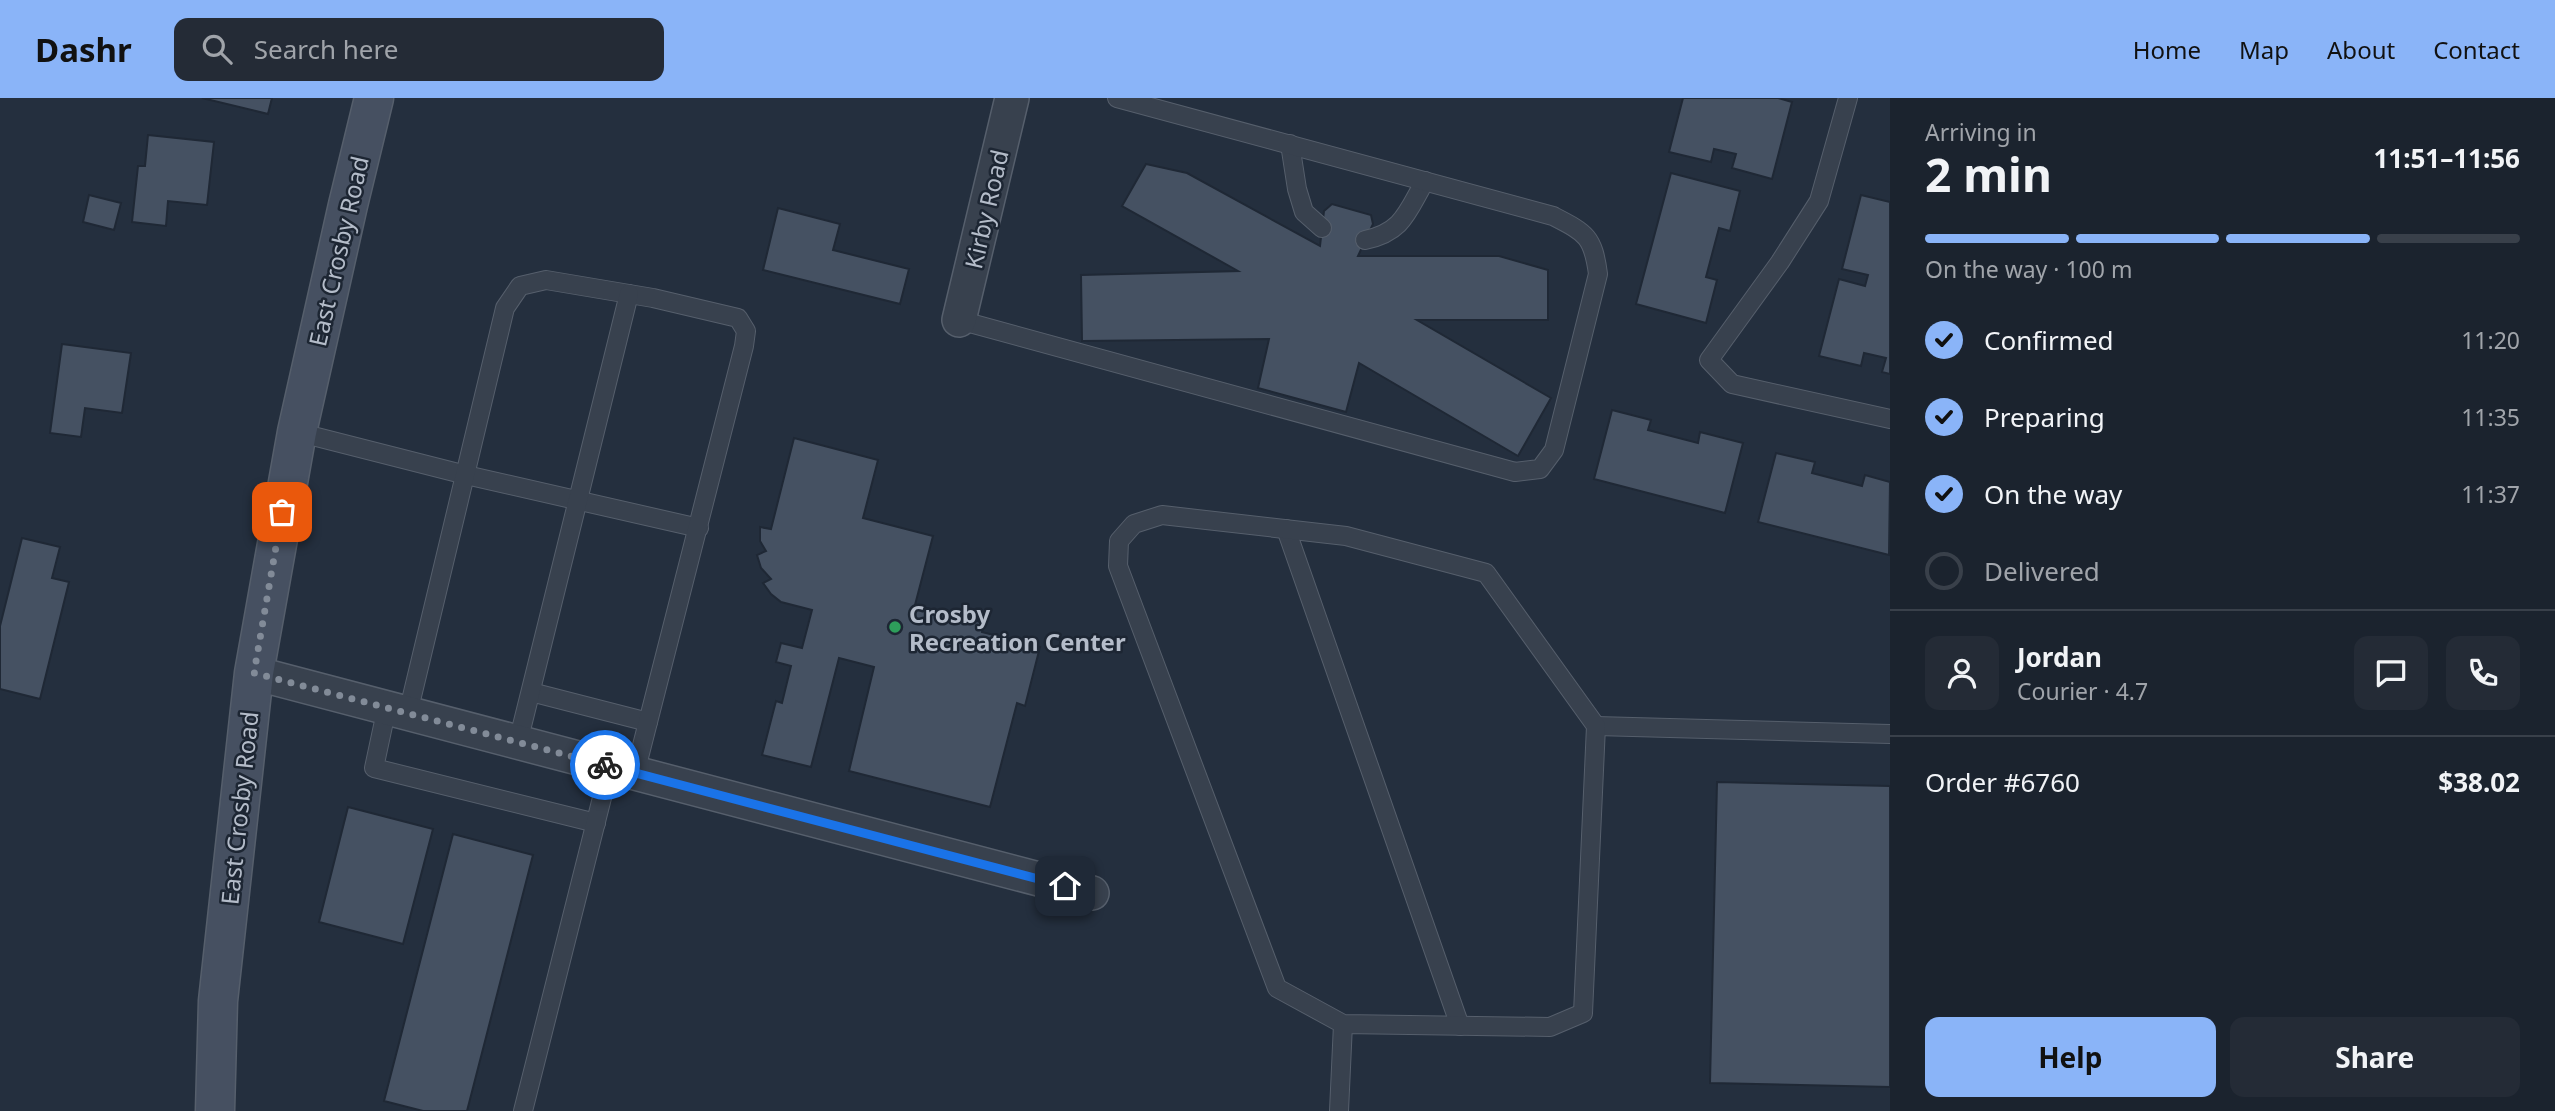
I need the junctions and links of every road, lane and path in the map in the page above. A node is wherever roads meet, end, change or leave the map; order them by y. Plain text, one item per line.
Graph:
1 (374, 98) edge
2 (1012, 98) edge
3 (1117, 98) edge
4 (1848, 98) edge
5 (1290, 145) junction
6 (1425, 181) junction
7 (1322, 228) dead end
8 (1365, 240) dead end
9 (629, 294) junction
10 (960, 320) joint
11 (1890, 419) edge
12 (297, 432) junction
13 (466, 475) junction
14 (579, 500) junction
15 (699, 528) junction
16 (1286, 529) junction
17 (254, 673) junction
18 (531, 692) junction
19 (398, 710) junction
20 (648, 722) junction
21 (1596, 726) junction
22 (1890, 734) edge
23 (518, 742) junction
24 (622, 770) junction
25 (596, 823) junction
26 (1092, 893) dead end
27 (1343, 1024) junction
28 (1460, 1026) junction
29 (215, 1111) edge
30 (523, 1111) edge
31 (1339, 1111) edge

1 - 12 street, East Crosby Road
2 - 10 street, Kirby Road
3 - 5 lane
4 - 11 lane
5 - 6 lane
5 - 7 lane
6 - 8 lane
6 - 10 lane
9 - 13 lane
9 - 14 lane
9 - 15 lane
12 - 13 lane
12 - 17 street, East Crosby Road
13 - 14 lane
13 - 19 lane
14 - 15 lane
14 - 18 lane
15 - 20 lane
16 - 21 lane
16 - 27 lane
16 - 28 lane
17 - 19 street
17 - 29 street, East Crosby Road
18 - 20 lane
18 - 23 lane
19 - 23 street
19 - 25 lane
20 - 24 lane
21 - 22 lane
21 - 28 lane
23 - 24 street
24 - 25 lane
24 - 26 street
25 - 30 lane
27 - 28 lane
27 - 31 lane

